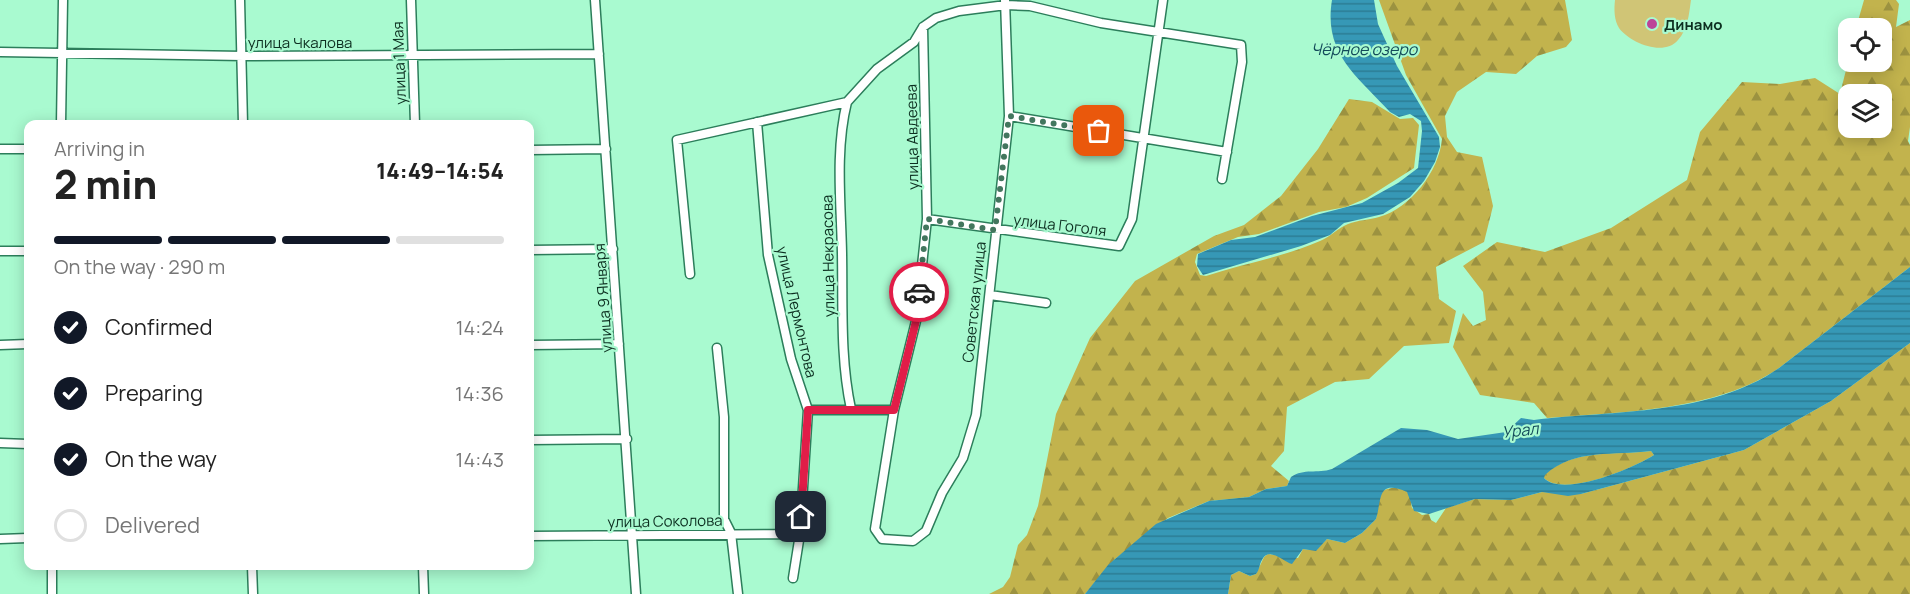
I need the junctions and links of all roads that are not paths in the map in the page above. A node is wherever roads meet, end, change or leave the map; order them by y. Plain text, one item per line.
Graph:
1 (63, 0) edge
2 (240, 0) edge
3 (411, 0) edge
4 (595, 0) edge
5 (1163, 0) edge
6 (1005, 3) edge
7 (923, 27) junction
8 (1158, 33) junction
9 (0, 51) edge
10 (63, 54) junction
11 (599, 54) junction
12 (412, 55) junction
13 (243, 56) junction
14 (847, 102) junction
15 (1009, 116) junction
16 (62, 120) edge
17 (243, 120) edge
18 (415, 120) edge
19 (757, 122) junction
20 (1144, 138) junction
21 (0, 149) edge
22 (24, 149) edge
23 (606, 149) junction
24 (534, 150) edge
25 (1227, 152) junction
26 (1222, 179) dead end
27 (927, 219) junction
28 (995, 230) junction
29 (534, 249) edge
30 (613, 249) junction
31 (0, 250) edge
32 (24, 251) edge
33 (690, 274) dead end
34 (990, 294) junction
35 (1046, 303) dead end
36 (24, 344) edge
37 (619, 344) junction
38 (0, 345) edge
39 (534, 345) edge
40 (717, 348) dead end
41 (851, 409) junction
42 (808, 410) junction
43 (894, 410) junction
44 (627, 439) junction
45 (534, 440) edge
46 (0, 443) edge
47 (24, 444) edge
48 (875, 529) joint
49 (731, 533) junction
50 (800, 534) junction
51 (534, 536) edge
52 (633, 536) junction
53 (24, 538) edge
54 (0, 539) edge
55 (52, 570) edge
56 (252, 570) edge
57 (423, 570) edge
58 (794, 579) dead end
59 (52, 594) edge
60 (253, 594) edge
61 (424, 594) edge
62 (636, 594) edge
63 (738, 594) edge

1 - 10 street
2 - 13 street
3 - 12 street, улица 1 Мая
4 - 11 street, улица 9 Января
5 - 8 street
6 - 7 street
6 - 8 street
6 - 15 street, Советская улица
7 - 14 street
7 - 27 street, улица Авдеева
8 - 20 street
8 - 25 street
9 - 10 street, улица Чкалова
10 - 13 street, улица Чкалова
10 - 16 street
11 - 12 street, улица Чкалова
11 - 23 street, улица 9 Января
12 - 13 street, улица Чкалова
12 - 18 street, улица 1 Мая
13 - 17 street
14 - 19 street
14 - 41 street, улица Некрасова
15 - 20 street
15 - 28 street, Советская улица
19 - 33 street
19 - 42 street, улица Лермонтова
20 - 25 street
20 - 28 street, улица Гоголя
21 - 22 street
23 - 24 street
23 - 30 street, улица 9 Января
25 - 26 street
27 - 28 street, улица Гоголя
27 - 43 street, улица Авдеева
28 - 34 street, Советская улица
29 - 30 street
30 - 37 street, улица 9 Января
31 - 32 street
34 - 35 street
34 - 48 street, Советская улица
36 - 38 street
37 - 39 street
37 - 44 street, улица 9 Января
40 - 49 street
41 - 42 street
41 - 43 street
42 - 50 street, улица Лермонтова
43 - 48 street, улица Авдеева
44 - 45 street
44 - 52 street, улица 9 Января
46 - 47 street
49 - 50 street, улица Соколова
49 - 52 street, улица Соколова
49 - 63 street
50 - 58 street, улица Лермонтова
51 - 52 street, улица Соколова
52 - 62 street, улица 9 Января
53 - 54 street
55 - 59 street
56 - 60 street
57 - 61 street

